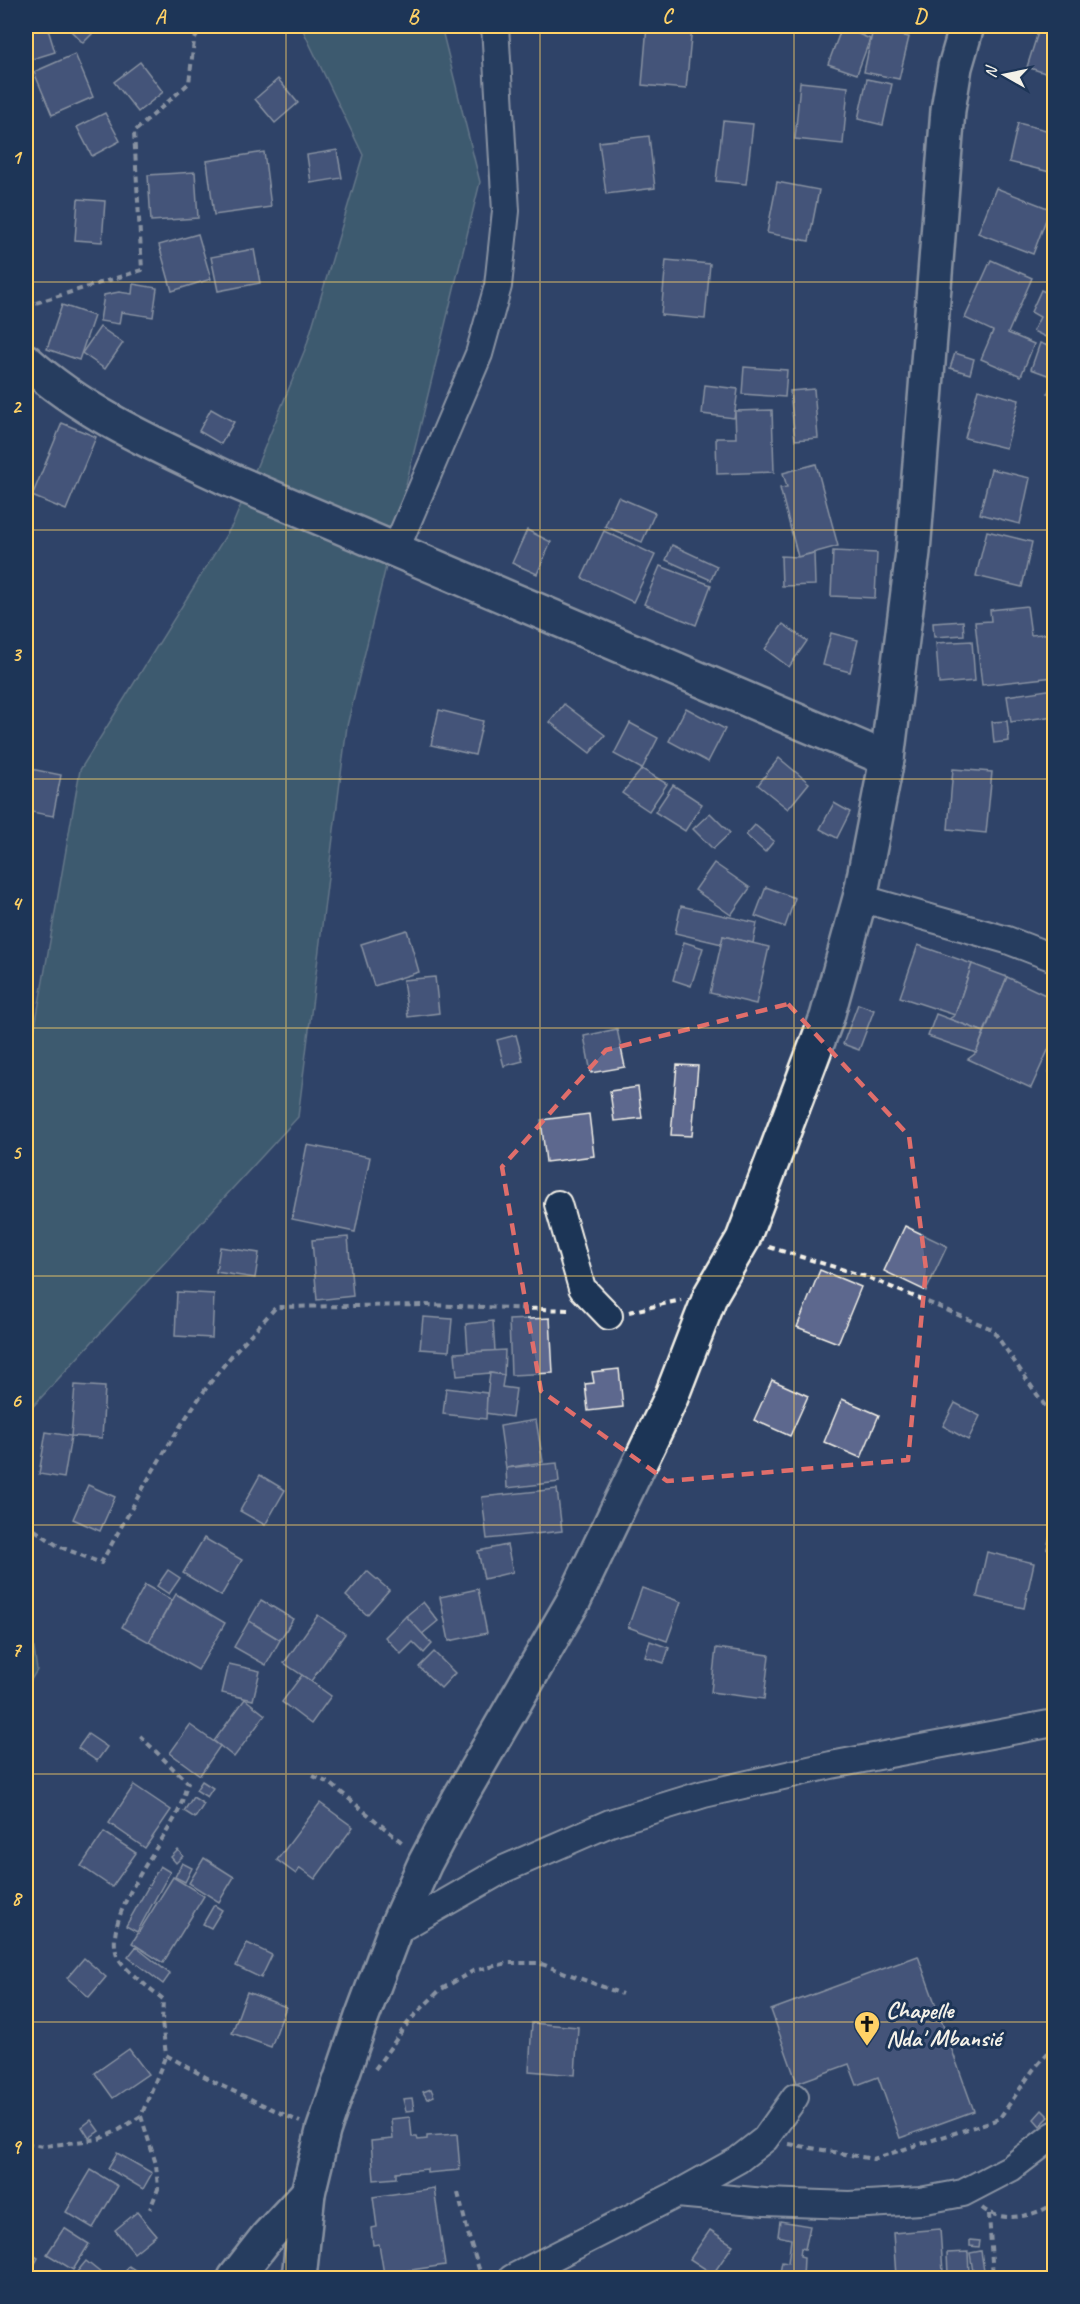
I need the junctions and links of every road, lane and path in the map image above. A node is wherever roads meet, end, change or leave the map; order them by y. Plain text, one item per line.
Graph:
1 (201, 26) edge
2 (495, 26) edge
3 (967, 26) edge
4 (26, 306) edge
5 (26, 361) edge
6 (395, 551) junction
7 (887, 759) junction
8 (860, 898) junction
9 (1054, 958) edge
10 (558, 1204) dead end
11 (743, 1239) junction
12 (711, 1293) junction
13 (609, 1316) junction
14 (1054, 1419) edge
15 (26, 1524) edge
16 (1054, 1723) edge
17 (140, 1736) dead end
18 (312, 1776) dead end
19 (425, 1863) junction
20 (394, 1932) junction
21 (622, 1994) dead end
22 (1054, 2046) edge
23 (166, 2055) junction
24 (373, 2072) dead end
25 (795, 2097) dead end
26 (141, 2116) junction
27 (323, 2132) junction
28 (1054, 2135) edge
29 (765, 2139) junction
30 (26, 2144) edge
31 (308, 2193) junction
32 (458, 2193) dead end
33 (963, 2193) junction
34 (677, 2194) junction
35 (1054, 2204) edge
36 (150, 2209) dead end
37 (989, 2214) junction
38 (235, 2278) edge
39 (299, 2278) edge
40 (482, 2278) edge
41 (512, 2278) edge
42 (993, 2278) edge

1 - 4 path
2 - 6 street
3 - 7 main road
5 - 6 main road
6 - 7 main road
7 - 8 main road
8 - 9 street
8 - 11 main road
10 - 13 street
11 - 12 main road
11 - 14 path
12 - 13 path
12 - 19 main road
13 - 15 path
16 - 20 street
17 - 23 path
18 - 19 path
19 - 20 main road
20 - 27 main road
21 - 24 path
22 - 29 path
23 - 26 path
23 - 27 path
25 - 29 street
26 - 30 path
26 - 36 path
27 - 31 main road
28 - 33 street
29 - 34 street
31 - 38 main road
31 - 39 main road
32 - 40 path
33 - 34 street
33 - 37 path
34 - 41 street
35 - 37 path
37 - 42 path

